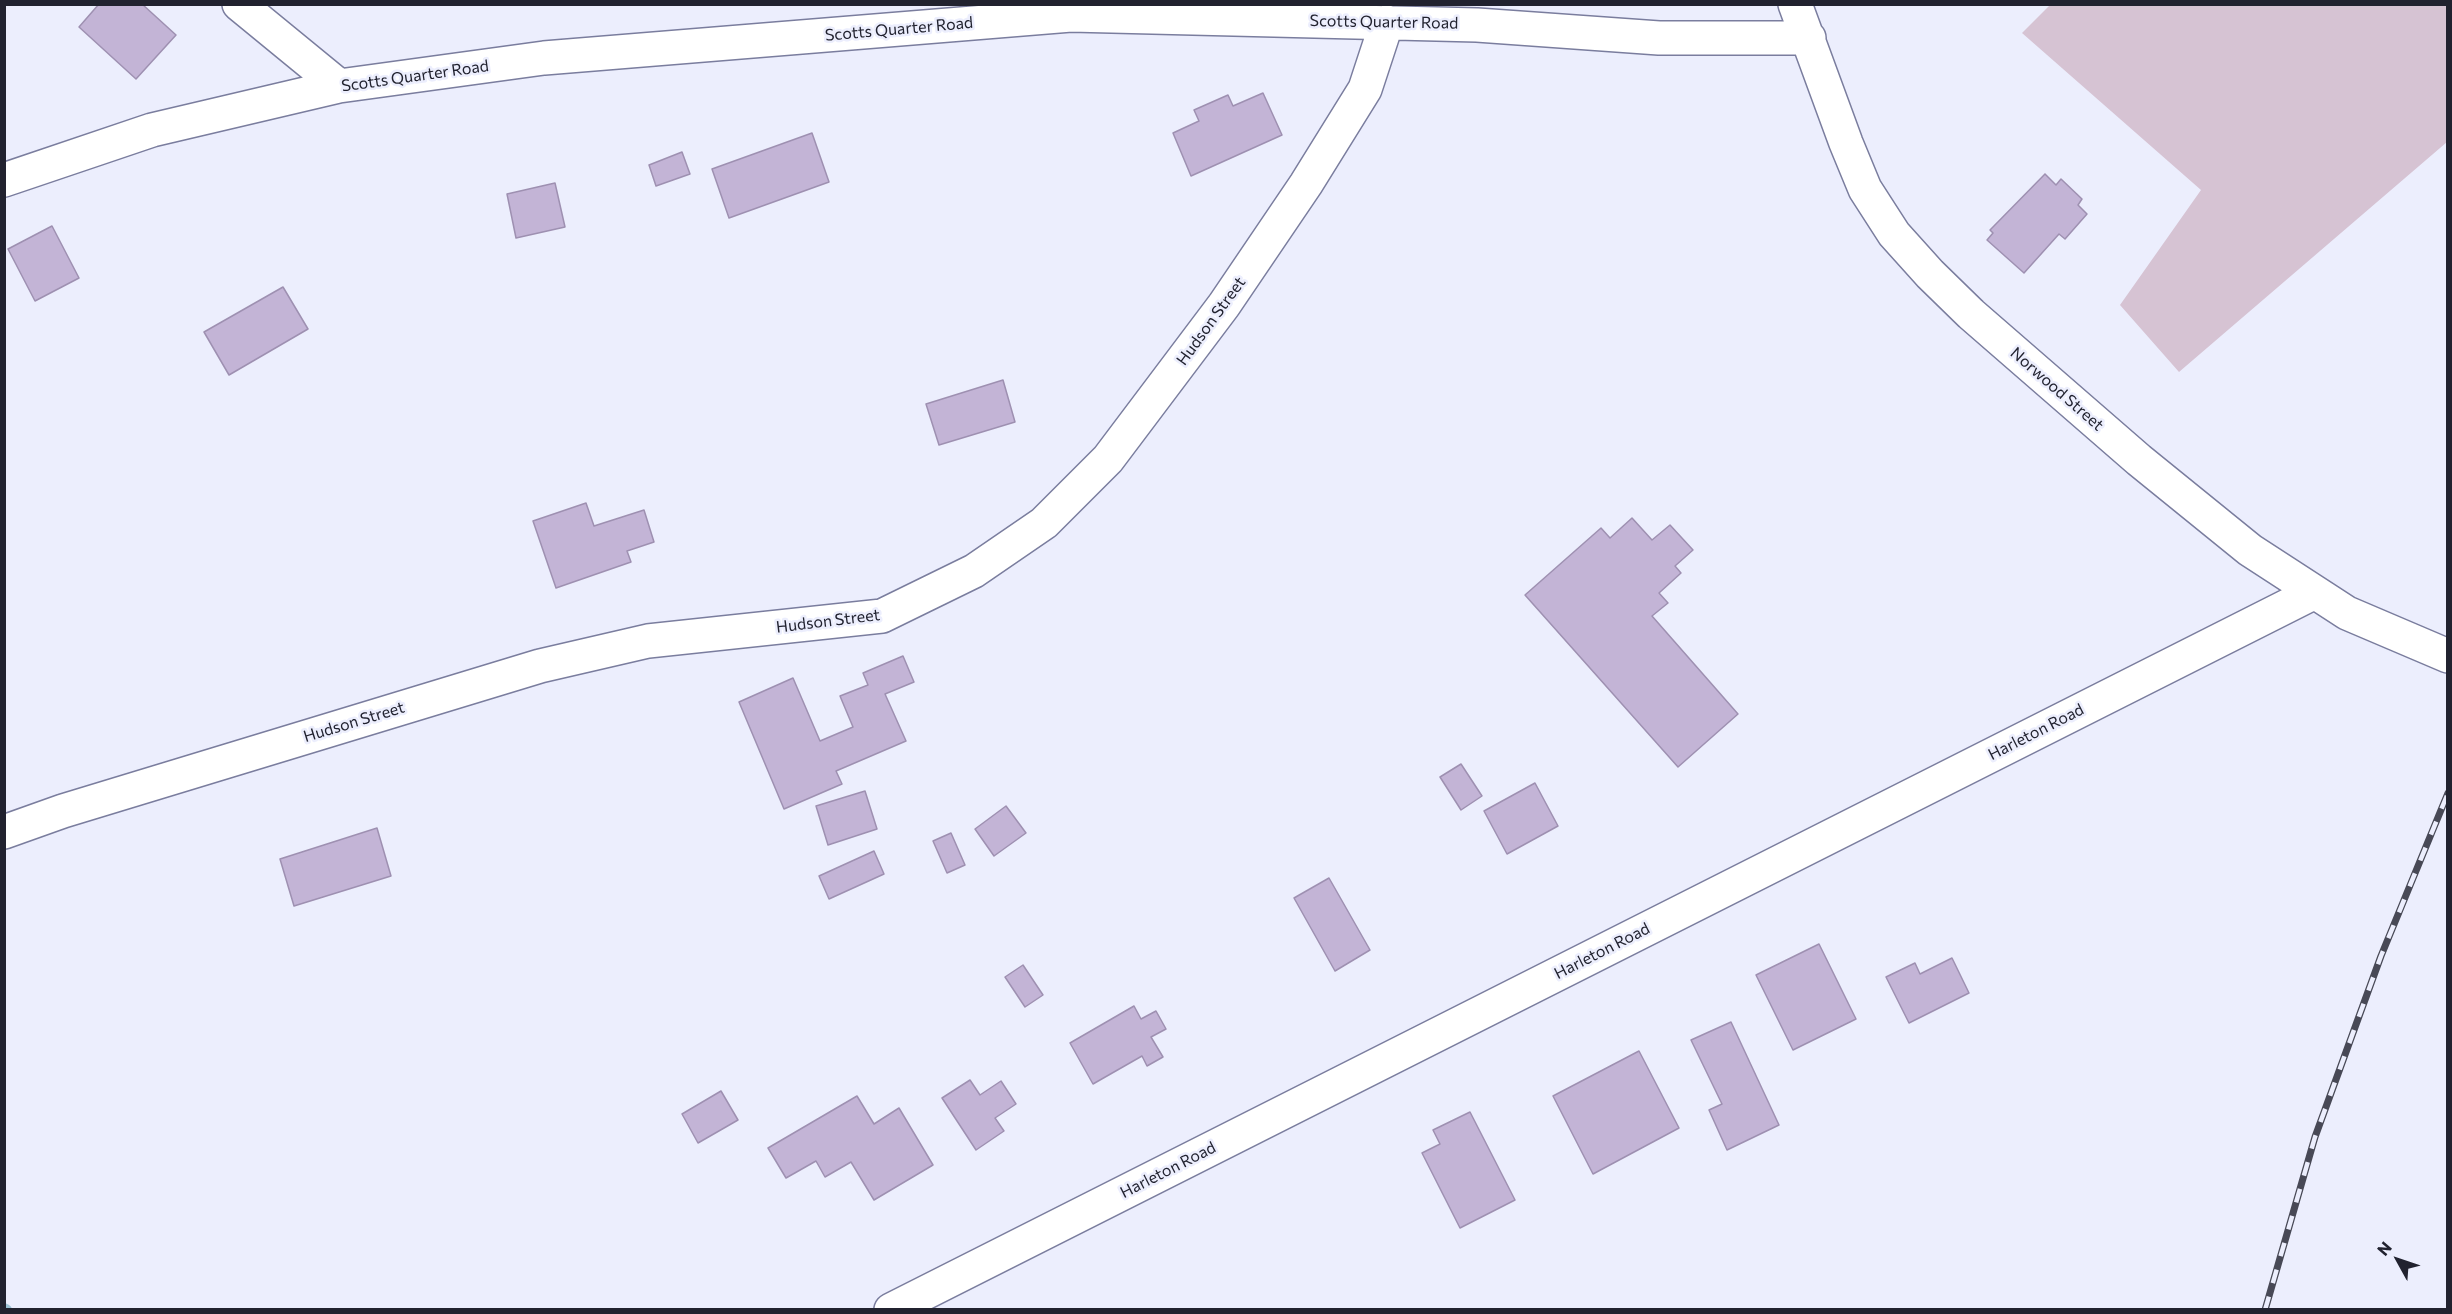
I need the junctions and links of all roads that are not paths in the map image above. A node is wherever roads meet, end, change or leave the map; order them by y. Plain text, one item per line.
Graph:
1 (239, 4) edge
2 (1795, 4) edge
3 (1386, 22) junction
4 (1809, 38) junction
5 (339, 86) junction
6 (4, 180) edge
7 (2313, 592) junction
8 (2448, 656) edge
9 (4, 832) edge
10 (891, 1310) edge

1 - 5 street
2 - 4 street, Norwood Street
3 - 4 street, Scotts Quarter Road
3 - 5 street, Scotts Quarter Road
3 - 9 street, Hudson Street
4 - 7 street, Norwood Street
5 - 6 street, Scotts Quarter Road
7 - 8 street, Norwood Street
7 - 10 street, Harleton Road

